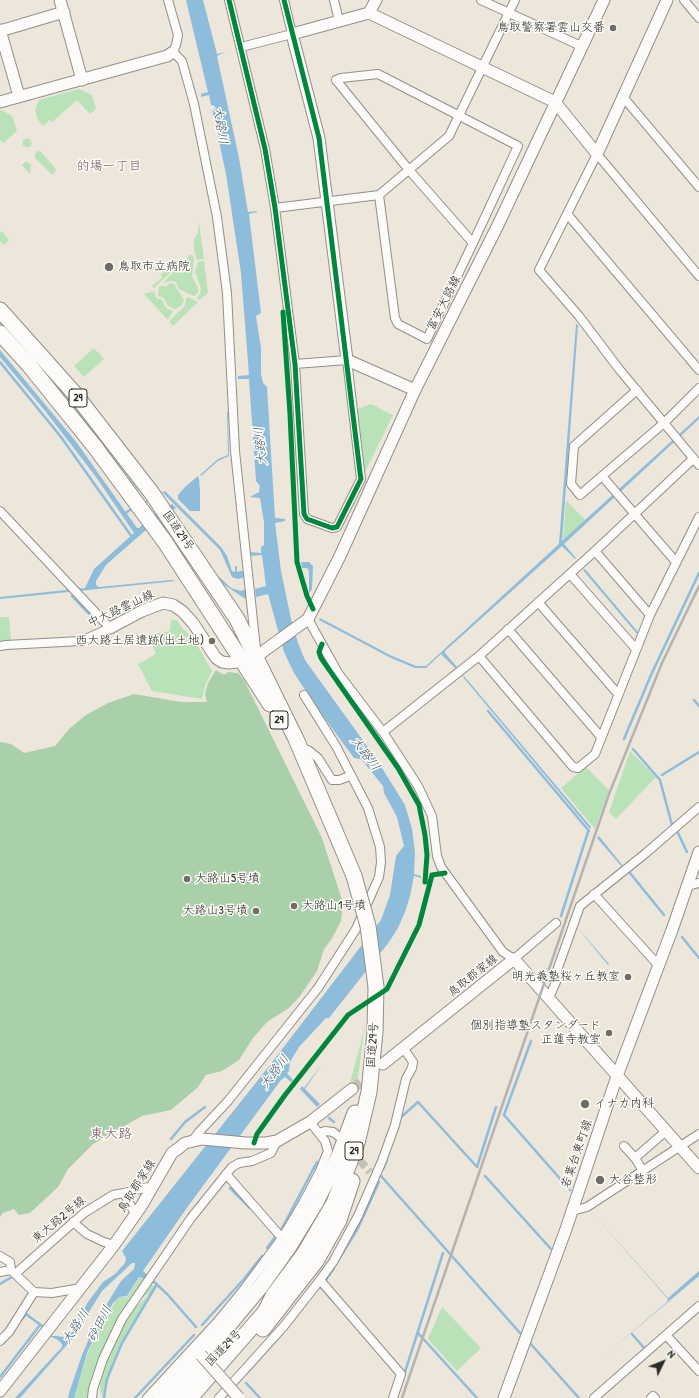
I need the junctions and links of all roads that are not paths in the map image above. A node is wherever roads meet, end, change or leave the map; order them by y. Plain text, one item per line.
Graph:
1 (60, 0) edge
2 (168, 0) edge
3 (229, 0) edge
4 (284, 0) edge
5 (334, 0) edge
6 (376, 0) edge
7 (481, 0) edge
8 (515, 0) edge
9 (604, 0) edge
10 (668, 0) edge
11 (684, 0) edge
12 (64, 12) junction
13 (369, 13) junction
14 (508, 13) junction
15 (699, 18) edge
16 (339, 21) junction
17 (0, 31) edge
18 (292, 34) junction
19 (581, 46) junction
20 (241, 47) junction
21 (173, 52) junction
22 (482, 66) junction
23 (82, 80) junction
24 (19, 96) junction
25 (624, 98) junction
26 (0, 102) edge
27 (554, 102) junction
28 (458, 116) junction
29 (597, 154) junction
30 (409, 170) junction
31 (699, 187) edge
32 (379, 195) junction
33 (326, 202) junction
34 (275, 208) junction
35 (568, 215) junction
36 (473, 243) junction
37 (699, 276) edge
38 (0, 310) edge
39 (0, 333) edge
40 (347, 360) junction
41 (295, 364) junction
42 (699, 370) edge
43 (699, 388) edge
44 (415, 390) junction
45 (637, 390) junction
46 (664, 423) junction
47 (693, 458) junction
48 (699, 466) edge
49 (602, 476) junction
50 (0, 511) edge
51 (636, 514) junction
52 (699, 517) edge
53 (595, 551) junction
54 (676, 562) junction
55 (570, 574) junction
56 (538, 602) junction
57 (650, 615) junction
58 (308, 619) junction
59 (110, 628) junction
60 (508, 629) junction
61 (0, 646) edge
62 (636, 649) junction
63 (479, 656) junction
64 (250, 659) junction
65 (304, 694) dead end
66 (618, 694) junction
67 (383, 732) junction
68 (601, 737) junction
69 (308, 750) dead end
70 (350, 776) junction
71 (699, 807) edge
72 (699, 852) edge
73 (699, 883) edge
74 (687, 886) junction
75 (594, 894) junction
76 (556, 923) dead end
77 (514, 959) junction
78 (659, 966) junction
79 (549, 998) junction
80 (404, 1049) junction
81 (383, 1064) tunnel mouth
82 (617, 1076) junction
83 (369, 1088) junction
84 (352, 1089) tunnel mouth
85 (310, 1122) junction
86 (666, 1131) junction
87 (319, 1133) junction
88 (699, 1134) edge
89 (338, 1136) dead end
90 (193, 1140) junction
91 (277, 1141) junction
92 (624, 1146) dead end
93 (680, 1146) junction
94 (635, 1158) junction
95 (699, 1168) edge
96 (643, 1171) junction
97 (226, 1174) junction
98 (152, 1186) junction
99 (124, 1193) junction
100 (572, 1211) junction
101 (135, 1214) junction
102 (73, 1222) junction
103 (282, 1238) junction
104 (114, 1245) junction
105 (0, 1256) edge
106 (0, 1272) edge
107 (13, 1272) junction
108 (320, 1280) junction
109 (81, 1288) junction
110 (34, 1292) junction
111 (273, 1296) junction
112 (699, 1306) edge
113 (666, 1335) junction
114 (0, 1341) edge
115 (201, 1356) junction
116 (699, 1371) edge
117 (222, 1379) junction
118 (0, 1391) edge
119 (92, 1398) edge
120 (147, 1398) edge
121 (160, 1398) edge
122 (174, 1398) edge
123 (190, 1398) edge
124 (203, 1398) edge
125 (219, 1398) edge
126 (239, 1398) edge
127 (393, 1398) edge
128 (504, 1398) edge
129 (594, 1398) edge
130 (651, 1398) edge
131 (655, 1398) edge

1 - 12 street
2 - 21 street
3 - 20 street
4 - 18 street
5 - 16 street
6 - 13 street
7 - 14 street
8 - 14 street
9 - 19 street, 富安大路線
10 - 25 street
11 - 15 street
12 - 17 street
12 - 23 street
13 - 16 street
13 - 22 street
14 - 19 street
14 - 22 street
16 - 18 street
17 - 24 street
18 - 20 street
18 - 33 street
19 - 27 street, 富安大路線
20 - 34 street
21 - 23 street
21 - 64 street
22 - 27 street
22 - 28 street
23 - 24 street
24 - 26 street
25 - 29 street
25 - 31 street
27 - 29 street
27 - 44 street, 富安大路線
28 - 30 street
28 - 30 street
28 - 36 street
29 - 35 street
29 - 37 street
30 - 32 street
30 - 36 street
32 - 33 street
32 - 36 street
33 - 34 street
33 - 40 street
34 - 41 street
35 - 42 street
35 - 45 street
38 - 64 highway, 国道29号 / 29
39 - 64 highway, 国道29号 / 29
40 - 41 street
40 - 41 street
40 - 44 street
43 - 46 street
44 - 58 street, 富安大路線
45 - 46 street
45 - 49 street
46 - 47 street
46 - 49 street
47 - 48 street
47 - 51 street
49 - 51 street
50 - 59 street
51 - 53 street
51 - 54 street
52 - 54 street
53 - 55 street
53 - 57 street
54 - 57 street
55 - 56 street
55 - 62 street
56 - 60 street
56 - 66 street
57 - 62 street
58 - 64 street
58 - 67 street
59 - 61 street, 中大路雲山線
59 - 64 street, 中大路雲山線
60 - 63 street
60 - 68 street
62 - 66 street
63 - 67 street
63 - 68 street
64 - 83 highway, 国道29号 / 29, bridge
65 - 70 street
66 - 68 street
67 - 77 street
69 - 70 street
70 - 90 street
71 - 75 street
72 - 74 street, 若葉台東町線
73 - 74 street
74 - 78 street, 若葉台東町線
75 - 78 street
75 - 79 street
76 - 77 street
77 - 79 street, 鳥取郡家線
77 - 80 street, 鳥取郡家線
78 - 82 street, 若葉台東町線
79 - 82 street, 鳥取郡家線
80 - 81 street, 鳥取郡家線
80 - 108 street
82 - 86 street, 鳥取郡家線
82 - 100 street, 若葉台東町線
83 - 111 highway, 国道29号 / 29
83 - 115 highway
83 - 117 highway
84 - 85 street, 鳥取郡家線
85 - 87 street
85 - 91 street, 鳥取郡家線
86 - 93 street, 鳥取郡家線
86 - 94 street
87 - 89 street
87 - 103 street
88 - 93 street
90 - 91 street, 鳥取郡家線
90 - 98 street, 鳥取郡家線
91 - 97 street
92 - 94 street
93 - 95 street, 鳥取郡家線
93 - 96 street
94 - 96 street
96 - 100 street
97 - 103 street
97 - 119 street
98 - 99 street, 東大路2号線
98 - 101 street, 鳥取郡家線
99 - 101 street
99 - 102 street, 東大路2号線
100 - 128 street, 若葉台東町線
101 - 104 street, 鳥取郡家線
102 - 104 street
102 - 107 street, 東大路2号線
103 - 120 street
104 - 109 street, 鳥取郡家線
105 - 107 street
106 - 107 street
107 - 110 street
108 - 125 street
108 - 127 street
109 - 110 street
109 - 118 street, 鳥取郡家線
110 - 114 street
111 - 122 highway, 国道29号 / 29
111 - 123 highway, 国道29号 / 29
112 - 113 street
113 - 116 street
113 - 129 street
115 - 117 street, bridge
115 - 121 highway
117 - 124 highway
117 - 126 street, bridge
130 - 131 street

